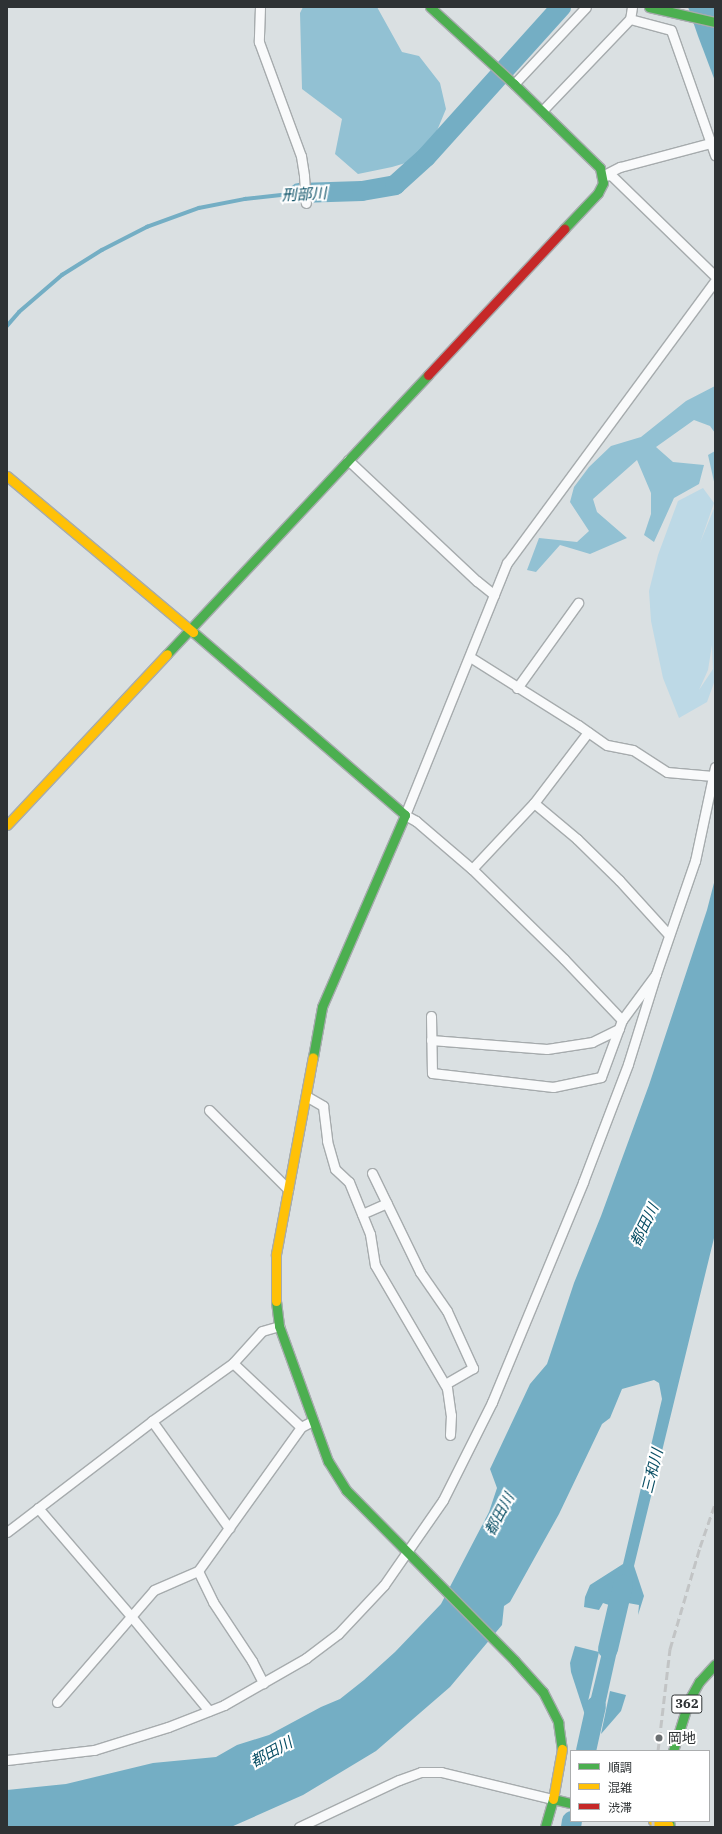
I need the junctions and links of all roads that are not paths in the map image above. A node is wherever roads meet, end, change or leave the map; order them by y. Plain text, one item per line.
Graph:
1 (260, 7) edge
2 (430, 7) edge
3 (586, 7) edge
4 (632, 7) edge
5 (649, 7) edge
6 (630, 19) junction
7 (715, 22) edge
8 (514, 84) junction
9 (542, 111) junction
10 (710, 143) junction
11 (715, 155) edge
12 (603, 176) junction
13 (306, 202) dead end
14 (715, 276) edge
15 (715, 281) edge
16 (348, 460) junction
17 (7, 476) edge
18 (494, 595) junction
19 (578, 603) dead end
20 (189, 629) junction
21 (470, 657) junction
22 (517, 688) junction
23 (588, 732) junction
24 (714, 772) edge
25 (534, 802) junction
26 (405, 815) junction
27 (7, 825) edge
28 (472, 869) junction
29 (669, 935) junction
30 (656, 974) junction
31 (431, 1016) dead end
32 (620, 1024) junction
33 (431, 1040) junction
34 (306, 1096) junction
35 (209, 1110) dead end
36 (372, 1173) dead end
37 (288, 1189) junction
38 (387, 1203) junction
39 (362, 1214) junction
40 (279, 1326) junction
41 (233, 1363) junction
42 (444, 1384) junction
43 (313, 1421) junction
44 (152, 1422) junction
45 (301, 1427) junction
46 (450, 1435) dead end
47 (38, 1508) junction
48 (229, 1528) junction
49 (7, 1532) edge
50 (409, 1555) junction
51 (198, 1571) junction
52 (130, 1615) junction
53 (715, 1664) edge
54 (262, 1683) junction
55 (57, 1702) dead end
56 (209, 1711) junction
57 (673, 1750) edge
58 (7, 1760) edge
59 (553, 1799) junction
60 (567, 1802) edge
61 (659, 1822) edge
62 (670, 1824) edge
63 (299, 1827) edge
64 (545, 1827) edge

1 - 13 street
2 - 8 main road
3 - 8 street
4 - 6 street
5 - 7 main road
6 - 9 street
6 - 10 street
8 - 9 main road
9 - 12 main road
10 - 11 street
10 - 12 street
12 - 14 street
12 - 16 main road
15 - 18 street
16 - 18 street
16 - 20 main road
17 - 20 main road
18 - 21 street
19 - 22 street
20 - 26 main road
20 - 27 main road
21 - 22 street
21 - 26 street
22 - 23 street
23 - 24 street
23 - 25 street
24 - 29 street
25 - 28 street
25 - 29 street
26 - 28 street
26 - 34 main road
28 - 32 street
29 - 30 street
30 - 32 street
30 - 50 street
31 - 33 street
32 - 33 street
32 - 33 street
34 - 37 main road
34 - 39 street
35 - 37 street
36 - 38 street
37 - 40 main road
38 - 39 street
38 - 42 street
39 - 42 street
40 - 41 street
40 - 43 main road
41 - 44 street
41 - 45 street
42 - 46 street
43 - 45 street
43 - 50 main road
44 - 47 street
44 - 48 street
45 - 48 street
47 - 49 street
47 - 52 street
48 - 51 street
50 - 54 street
50 - 59 main road
51 - 52 street
51 - 54 street
52 - 55 street
52 - 56 street
53 - 57 main road, 362
54 - 56 street
56 - 58 street
59 - 60 main road
59 - 63 street
59 - 64 main road
61 - 62 main road

